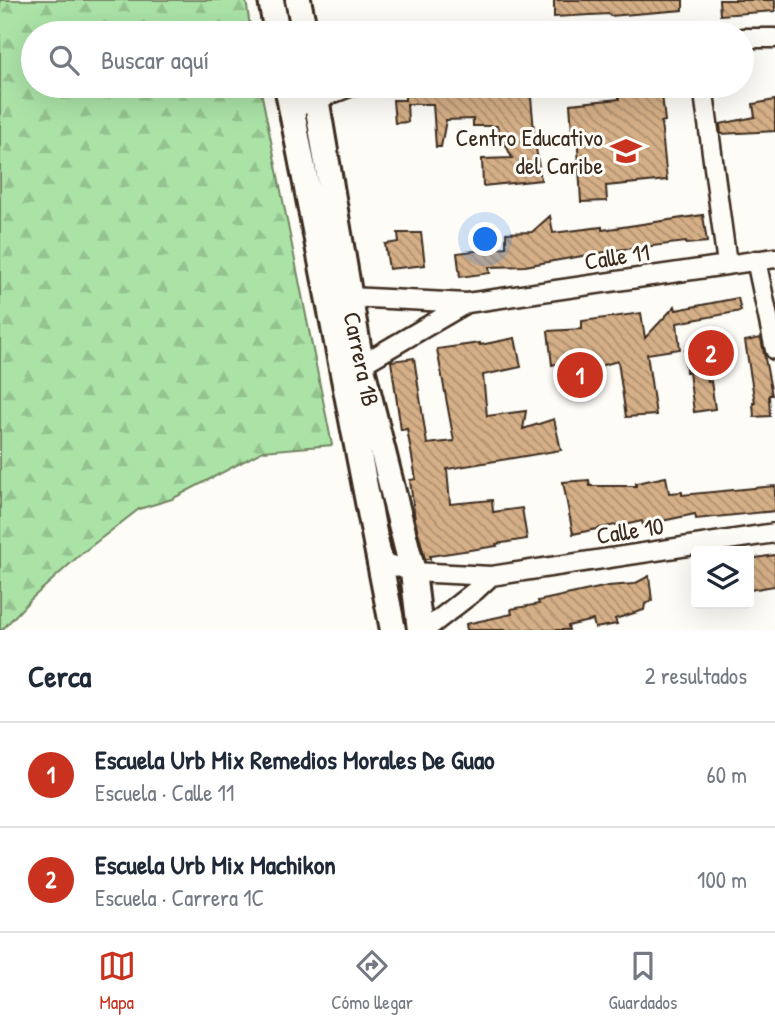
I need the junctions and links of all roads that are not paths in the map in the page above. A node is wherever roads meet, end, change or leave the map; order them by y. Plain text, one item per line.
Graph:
1 (271, 0) edge
2 (298, 0) edge
3 (275, 21) edge
4 (302, 21) edge
5 (754, 38) edge
6 (775, 38) edge
7 (290, 98) edge
8 (317, 98) edge
9 (705, 98) edge
10 (775, 258) edge
11 (756, 260) junction
12 (727, 264) junction
13 (339, 299) junction
14 (467, 303) junction
15 (775, 349) edge
16 (352, 370) junction
17 (775, 533) edge
18 (380, 561) junction
19 (413, 572) junction
20 (491, 576) junction
21 (393, 630) edge
22 (423, 630) edge

1 - 3 street
2 - 4 street
5 - 6 street
7 - 13 street, Carrera 1B
8 - 13 street, Carrera 1B
9 - 12 street
10 - 11 street, Calle 11
11 - 12 street, Calle 11
11 - 15 street
12 - 14 street, Calle 11
13 - 14 street
13 - 16 street, Carrera 1B
14 - 16 street
16 - 18 street, Carrera 1B
16 - 19 street, Carrera 1B
17 - 20 street, Calle 10
18 - 19 street, Calle 10
18 - 21 street, Carrera 1B
19 - 20 street, Calle 10
19 - 22 street, Carrera 1B
20 - 22 street

